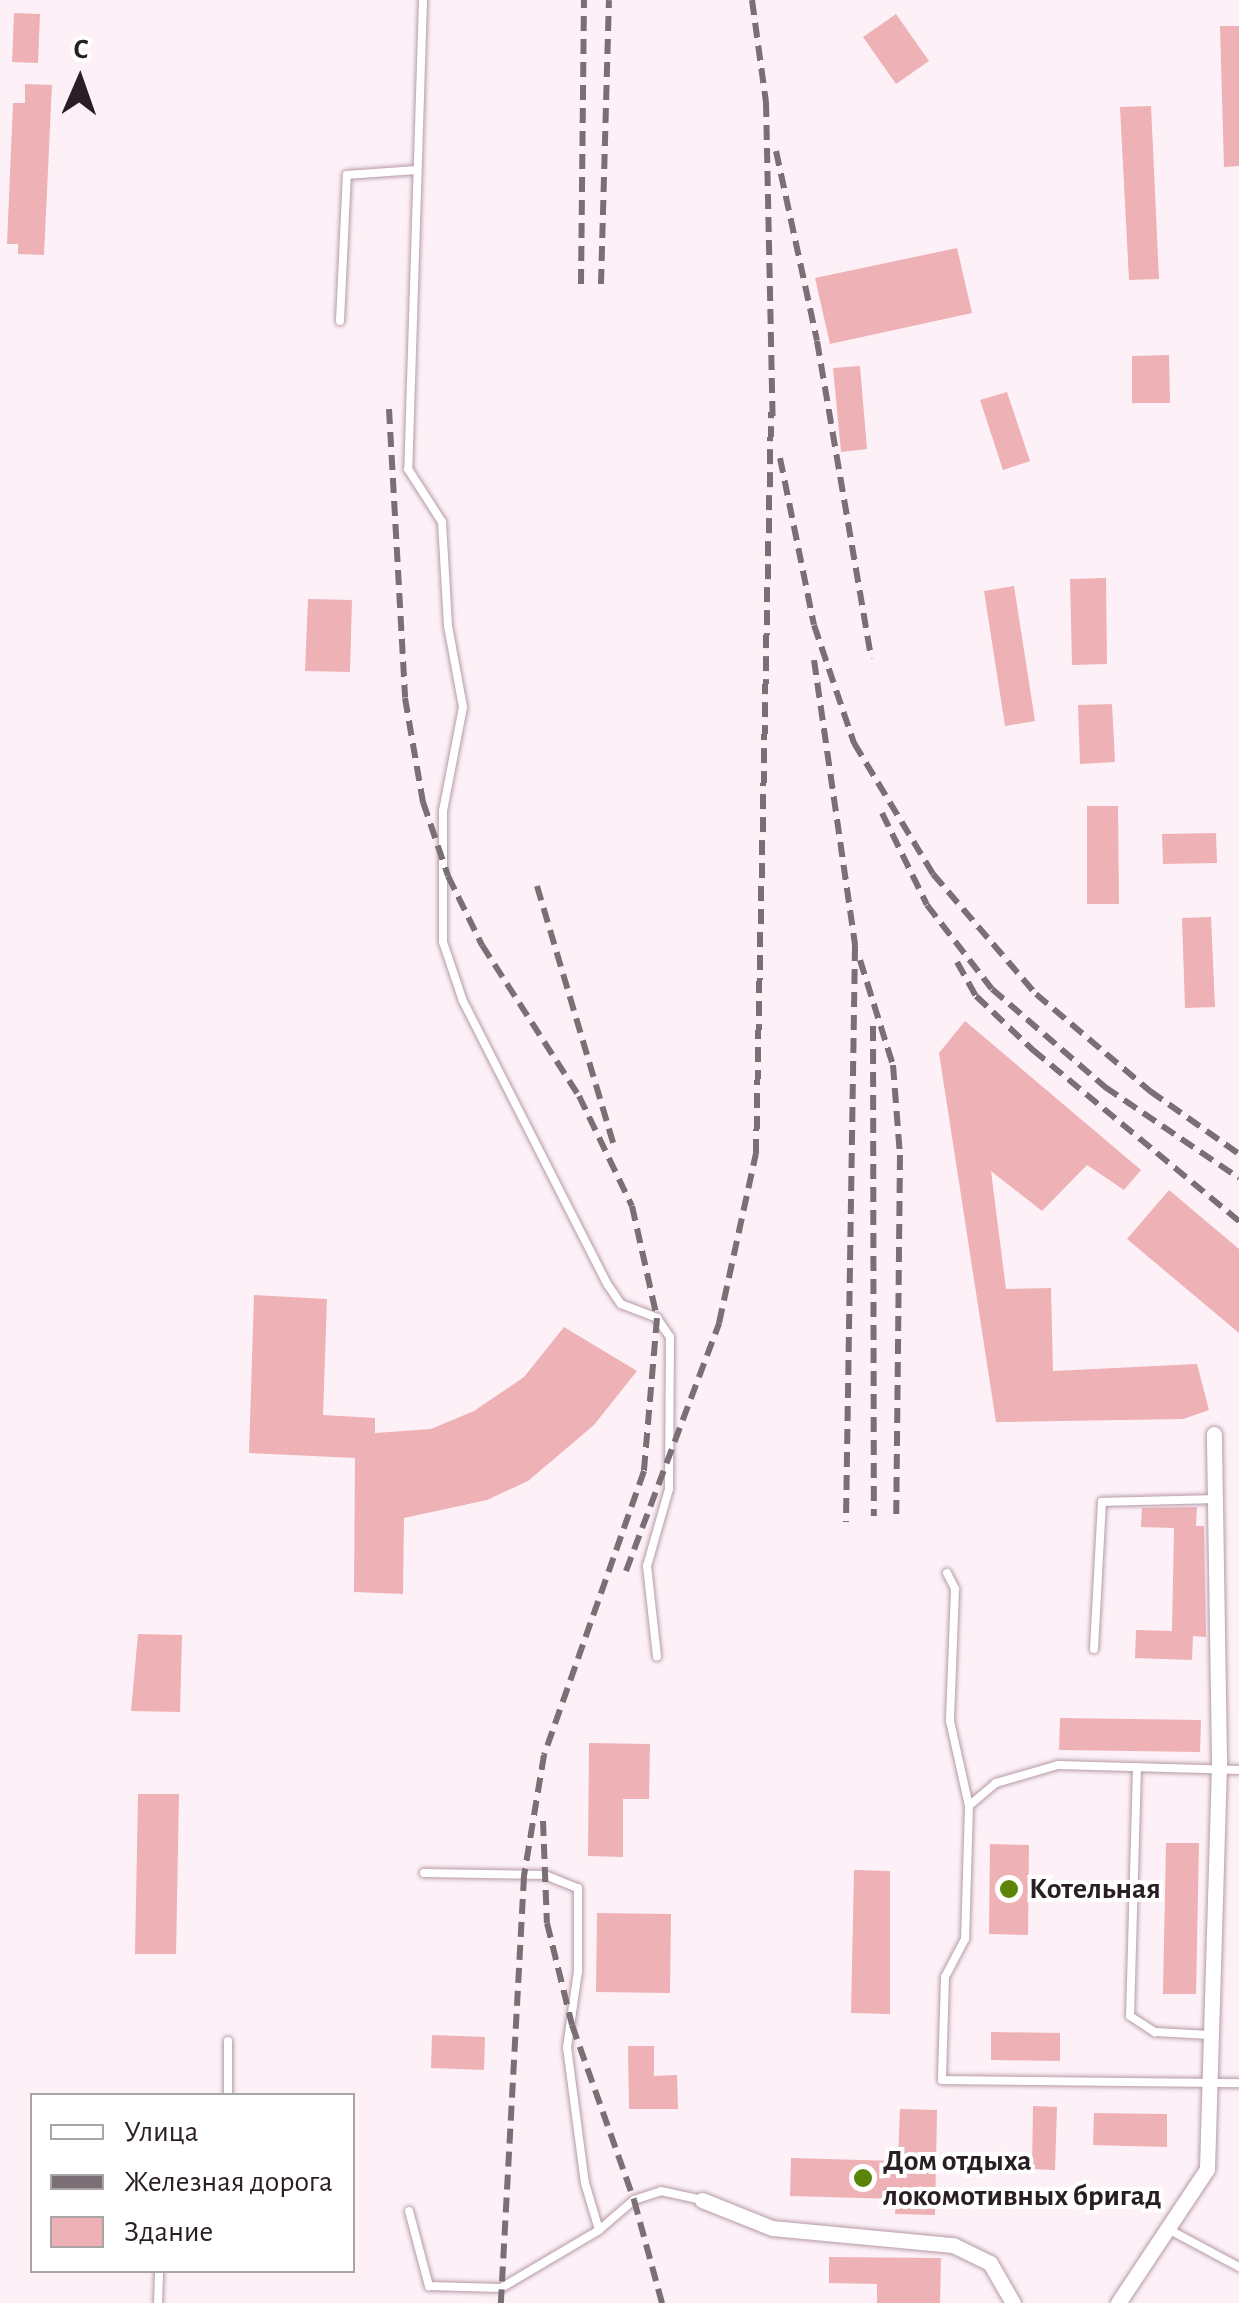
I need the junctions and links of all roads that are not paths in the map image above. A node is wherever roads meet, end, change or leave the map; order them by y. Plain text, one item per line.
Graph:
1 (423, 0) edge
2 (416, 170) junction
3 (340, 321) dead end
4 (1214, 1434) dead end
5 (1215, 1499) junction
6 (947, 1573) dead end
7 (1094, 1649) dead end
8 (657, 1656) dead end
9 (1137, 1767) junction
10 (1219, 1770) junction
11 (1239, 1770) edge
12 (969, 1806) junction
13 (424, 1873) dead end
14 (1210, 2036) junction
15 (228, 2041) dead end
16 (1209, 2082) junction
17 (1239, 2083) edge
18 (228, 2093) edge
19 (702, 2200) joint
20 (409, 2212) dead end
21 (1165, 2227) junction
22 (598, 2230) junction
23 (1239, 2268) edge
24 (159, 2273) edge
25 (158, 2303) edge
26 (1013, 2303) edge
27 (1118, 2303) edge

1 - 2 lane
2 - 3 lane
2 - 8 lane
4 - 5 street
5 - 7 lane
5 - 10 street
6 - 12 lane
9 - 10 lane
9 - 12 lane
9 - 14 lane
10 - 11 lane
10 - 14 street
12 - 16 lane
13 - 22 lane
14 - 16 street
15 - 18 lane
16 - 17 lane
16 - 21 street
19 - 22 lane
19 - 26 street
20 - 22 lane
21 - 23 lane
21 - 27 street
24 - 25 lane

